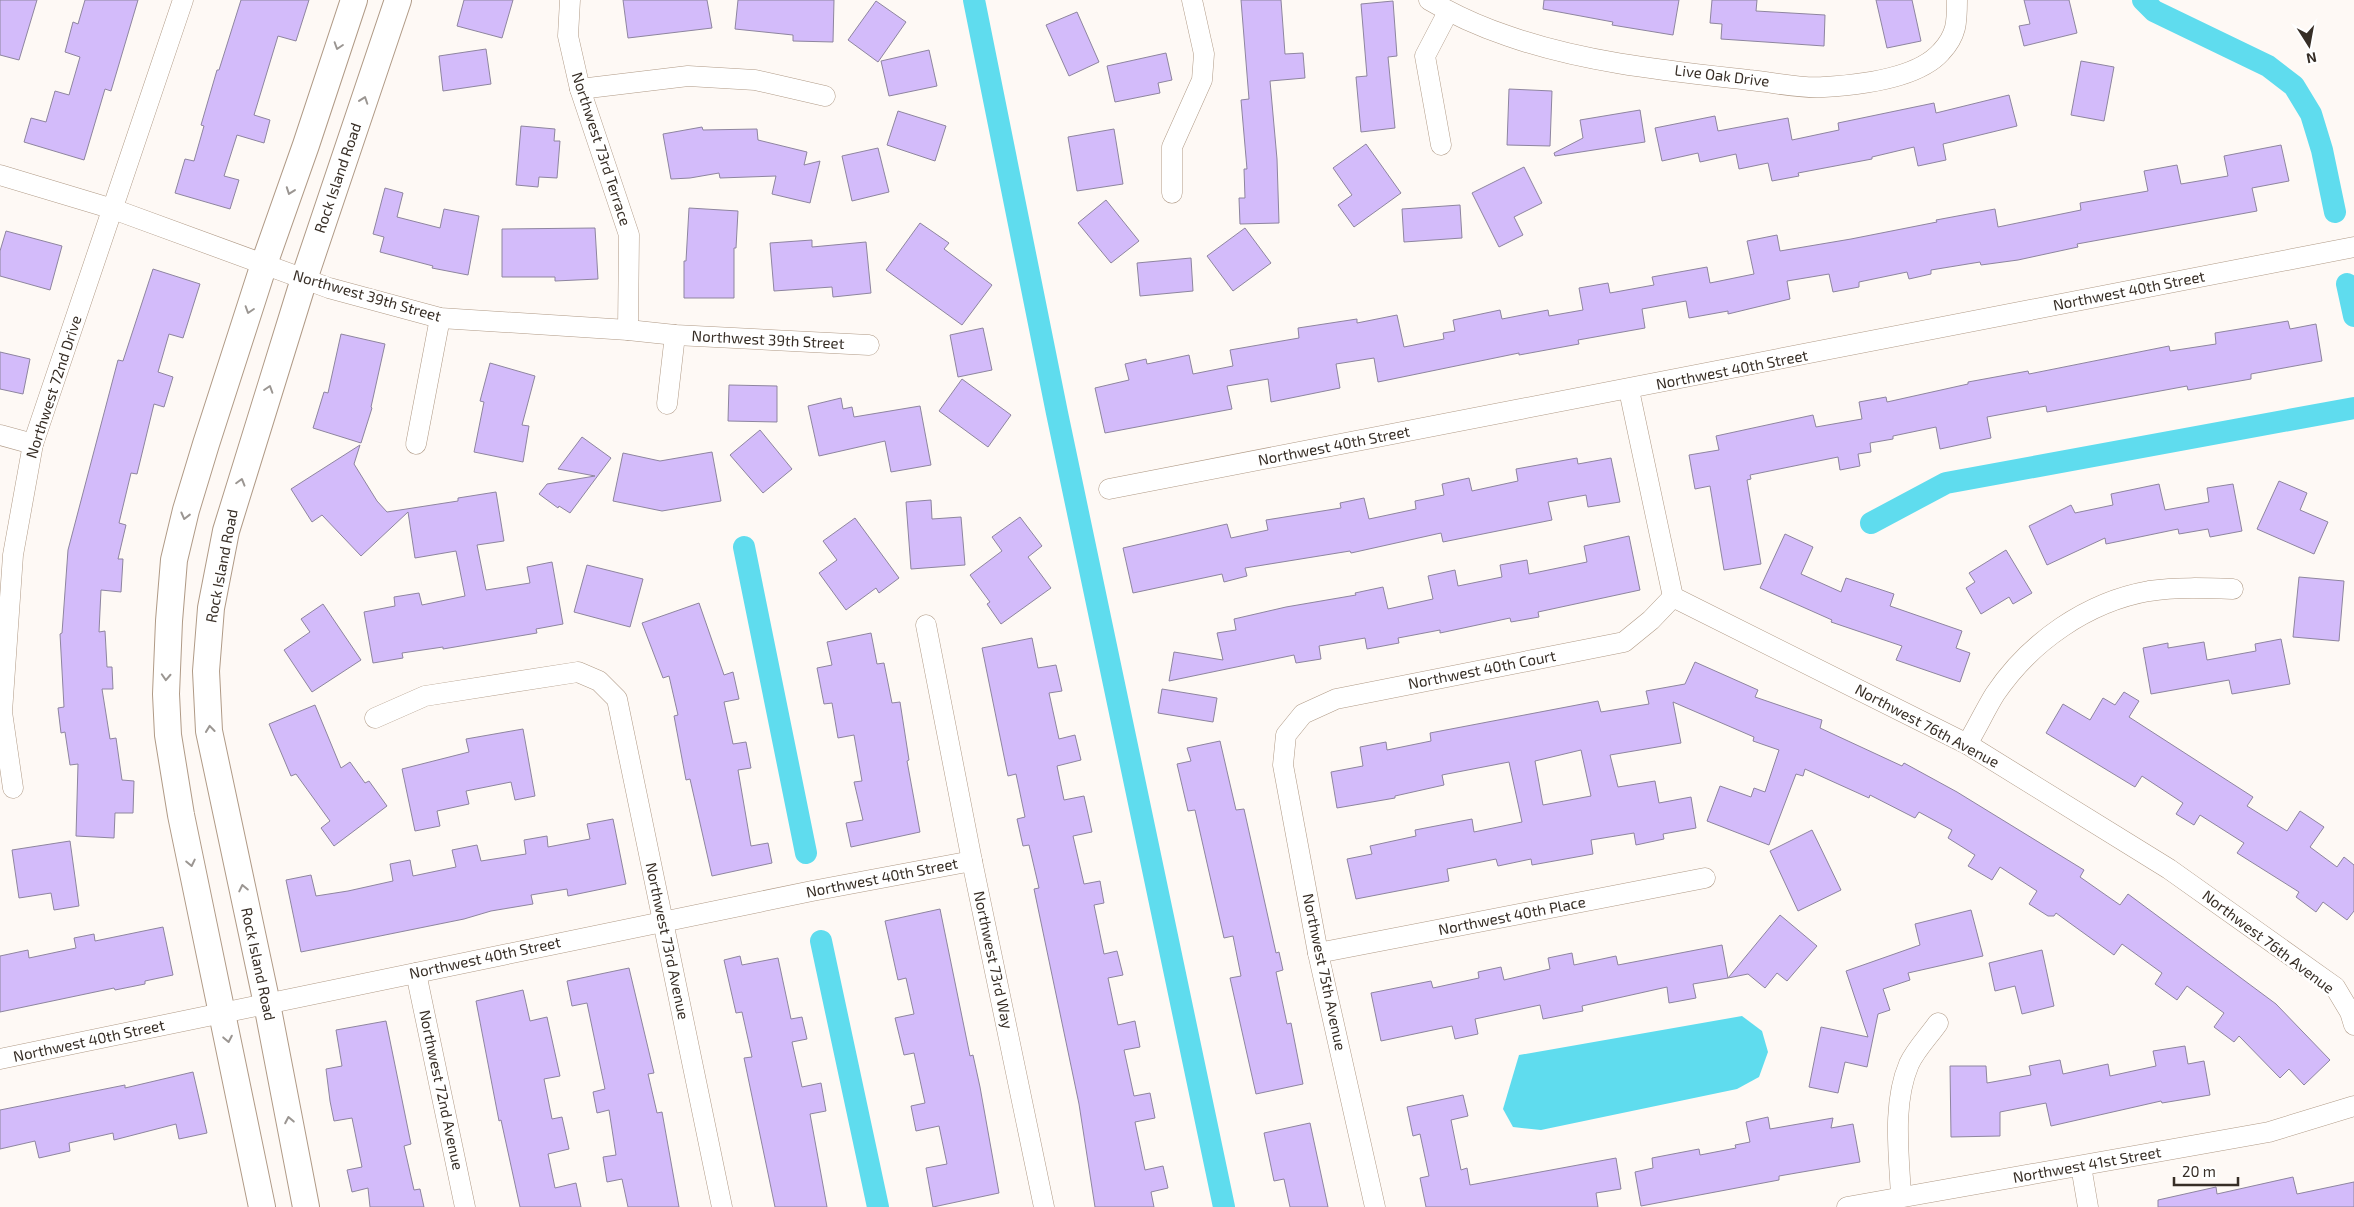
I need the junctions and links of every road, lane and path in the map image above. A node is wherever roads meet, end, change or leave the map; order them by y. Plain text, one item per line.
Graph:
1 (183, 0) edge
2 (354, 0) edge
3 (398, 0) edge
4 (570, 0) edge
5 (1192, 0) edge
6 (1429, 0) edge
7 (1956, 0) edge
8 (1448, 12) junction
9 (580, 89) junction
10 (825, 96) dead end
11 (1441, 144) dead end
12 (0, 175) edge
13 (1172, 193) dead end
14 (113, 208) junction
15 (2354, 247) edge
16 (264, 264) junction
17 (304, 279) junction
18 (440, 318) junction
19 (628, 330) junction
20 (675, 335) junction
21 (869, 345) dead end
22 (1629, 390) junction
23 (667, 404) dead end
24 (0, 436) edge
25 (33, 444) junction
26 (416, 444) dead end
27 (1109, 489) dead end
28 (2233, 589) dead end
29 (1673, 597) junction
30 (926, 625) dead end
31 (1, 712) edge
32 (375, 718) dead end
33 (1286, 735) joint
34 (1968, 744) junction
35 (14, 788) dead end
36 (972, 861) junction
37 (1705, 878) dead end
38 (663, 921) junction
39 (1318, 953) junction
40 (416, 973) junction
41 (267, 1004) junction
42 (223, 1013) junction
43 (1938, 1023) dead end
44 (2354, 1025) edge
45 (0, 1059) edge
46 (2354, 1106) edge
47 (2081, 1166) junction
48 (1901, 1196) junction
49 (262, 1207) edge
50 (306, 1207) edge
51 (465, 1207) edge
52 (722, 1207) edge
53 (1044, 1207) edge
54 (1375, 1207) edge
55 (1847, 1207) edge
56 (2088, 1207) edge

1 - 14 street, Northwest 72nd Drive
2 -> 16 main road
17 -> 3 main road, Rock Island Road
4 - 9 street, Northwest 73rd Terrace
5 - 13 street
6 - 8 street, Live Oak Drive
7 - 8 street, Live Oak Drive
8 - 11 street
9 - 10 street
9 - 19 street, Northwest 73rd Terrace
12 - 14 street, Northwest 39th Street
14 - 16 street, Northwest 39th Street
14 - 25 street, Northwest 72nd Drive
15 - 22 street, Northwest 40th Street
16 - 17 street, Northwest 39th Street
16 -> 42 main road
17 - 18 street, Northwest 39th Street
41 -> 17 main road, Rock Island Road
18 - 19 street, Northwest 39th Street
18 - 26 street
19 - 20 street, Northwest 39th Street
20 - 21 street, Northwest 39th Street
20 - 23 street
22 - 27 street, Northwest 40th Street
22 - 29 street
24 - 25 street
25 - 31 street, Northwest 72nd Drive
28 - 34 street
29 - 33 street, Northwest 40th Court
29 - 34 street, Northwest 76th Avenue
30 - 36 street, Northwest 73rd Way
31 - 35 street, Northwest 72nd Drive
32 - 38 street, Northwest 73rd Avenue
33 - 39 street, Northwest 75th Avenue
34 - 44 street, Northwest 76th Avenue
36 - 38 street, Northwest 40th Street
36 - 53 street, Northwest 73rd Way
37 - 39 street, Northwest 40th Place
38 - 40 street, Northwest 40th Street
38 - 52 street, Northwest 73rd Avenue
39 - 54 street, Northwest 75th Avenue
40 - 41 street, Northwest 40th Street
40 - 51 street, Northwest 72nd Avenue
41 - 42 street, Northwest 40th Street
50 -> 41 main road, Rock Island Road
42 - 45 street, Northwest 40th Street
42 -> 49 main road
43 - 48 street
46 - 47 street, Northwest 41st Street
47 - 48 street, Northwest 41st Street
47 - 56 street
48 - 55 street, Northwest 41st Street

